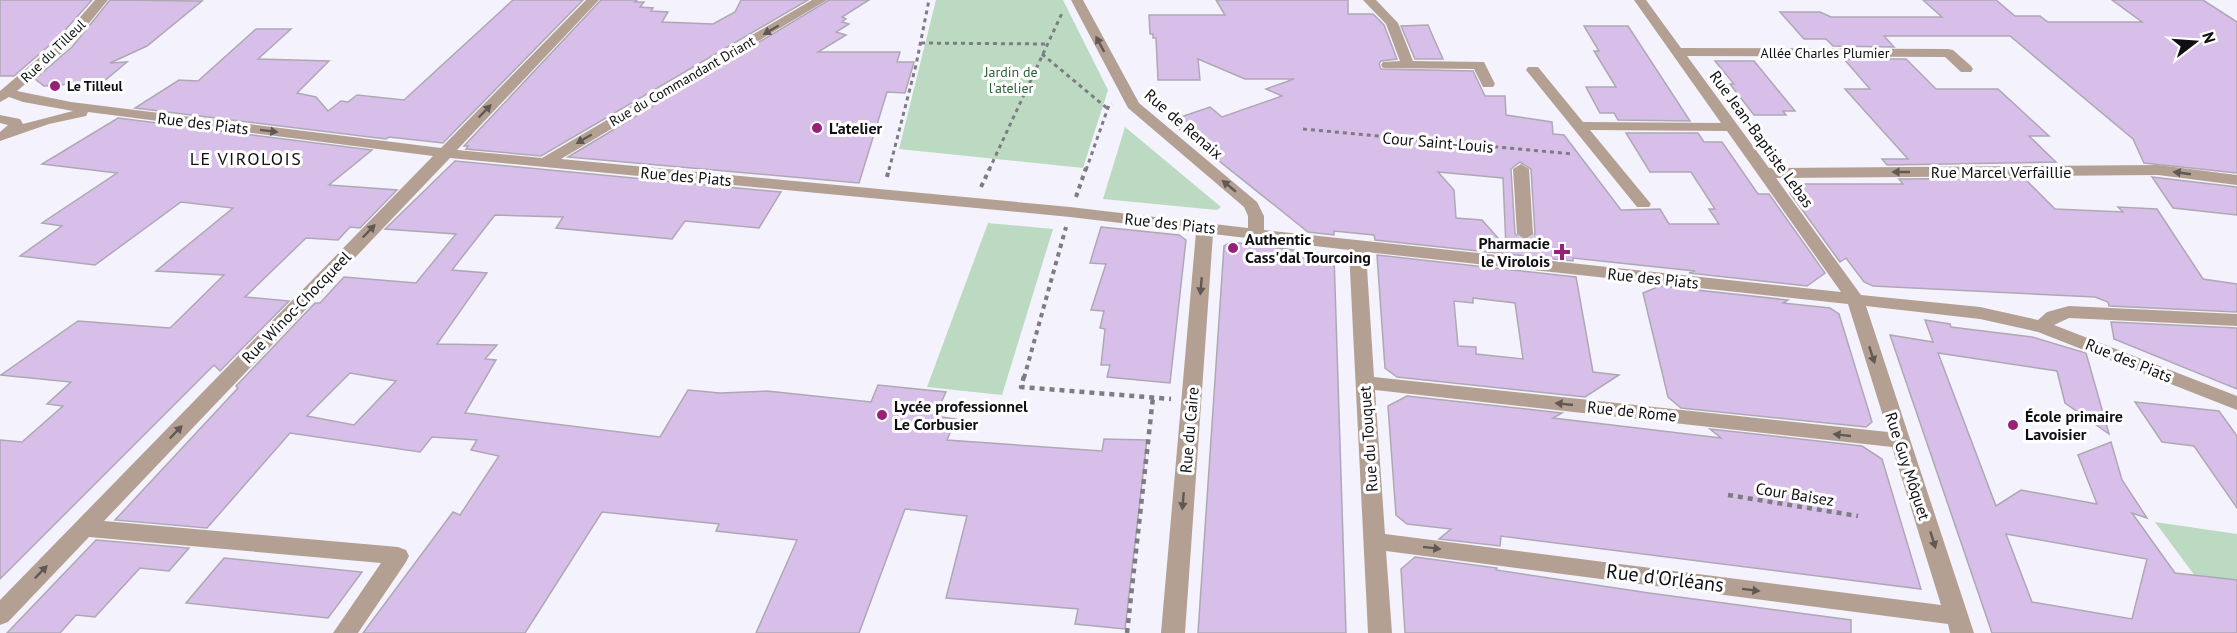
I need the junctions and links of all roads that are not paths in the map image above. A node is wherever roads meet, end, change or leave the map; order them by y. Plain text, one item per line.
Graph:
1 (102, 0) edge
2 (593, 0) edge
3 (821, 0) edge
4 (1077, 0) edge
5 (1369, 0) edge
6 (1640, 0) edge
7 (1678, 52) junction
8 (1388, 65) dead end
9 (1408, 65) junction
10 (1966, 69) dead end
11 (1533, 70) dead end
12 (1488, 84) dead end
13 (4, 95) edge
14 (107, 111) junction
15 (0, 119) edge
16 (1580, 126) junction
17 (1732, 127) junction
18 (2, 136) edge
19 (444, 153) junction
20 (544, 163) junction
21 (1521, 169) dead end
22 (1765, 172) junction
23 (2237, 180) edge
24 (1643, 204) dead end
25 (1205, 227) junction
26 (1256, 233) junction
27 (1525, 234) tunnel mouth
28 (1357, 246) junction
29 (1855, 299) junction
30 (2237, 320) edge
31 (2043, 327) junction
32 (1364, 382) junction
33 (2231, 401) edge
34 (1900, 441) junction
35 (84, 528) junction
36 (1374, 541) junction
37 (0, 615) edge
38 (1959, 625) edge
39 (345, 633) edge
40 (1173, 633) edge
41 (1380, 633) edge

1 - 13 street, Rue du Tilleul
19 -> 2 street, Rue Winoc-Chocqueel
3 -> 20 street, Rue du Commandant Driant
26 -> 4 street, Rue de Renaix
5 - 9 street
6 - 7 street, Rue Jean-Baptiste Lebas
7 - 10 street, Allée Charles Plumier
7 - 17 street, Rue Jean-Baptiste Lebas
8 - 9 street
9 - 12 street
11 - 16 street
13 - 14 street, Rue des Piats
14 - 18 street, Rue des Piats
14 -> 19 street, Rue des Piats
15 - 18 street
16 - 17 street
16 - 24 street
17 - 22 street, Rue Jean-Baptiste Lebas
19 - 20 street, Rue des Piats
35 -> 19 street, Rue Winoc-Chocqueel
20 - 25 street, Rue des Piats
21 - 27 street
23 -> 22 street, Rue Marcel Verfaillie
22 - 29 street, Rue Jean-Baptiste Lebas
25 - 26 street, Rue des Piats
25 -> 40 street, Rue du Caire
26 - 28 street, Rue des Piats
28 - 29 street, Rue des Piats
28 - 32 street, Rue du Touquet
29 - 31 street, Rue des Piats
29 -> 34 street, Rue Guy Môquet
30 - 31 street
31 - 33 street, Rue des Piats
34 -> 32 street, Rue de Rome
32 - 36 street, Rue du Touquet
34 -> 38 street, Rue Guy Môquet
37 -> 35 street, Rue Winoc-Chocqueel
35 - 39 street
36 -> 38 street, Rue d'Orléans
36 - 41 street, Rue du Touquet

